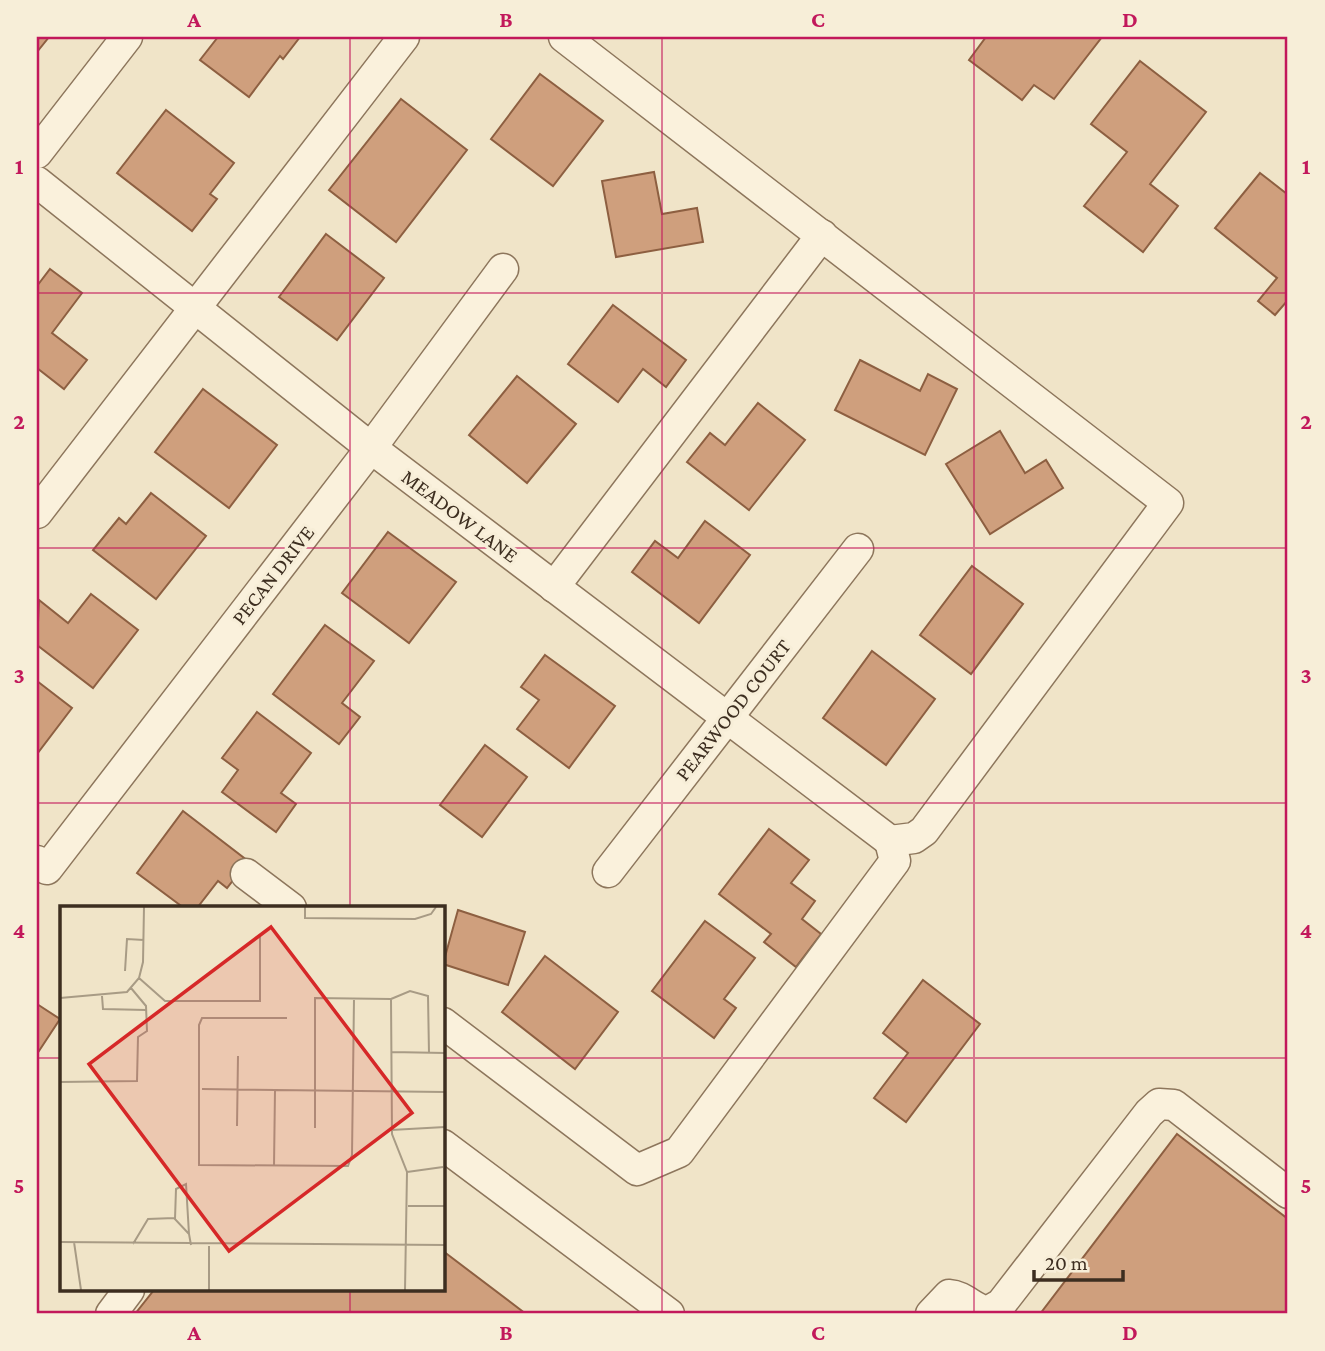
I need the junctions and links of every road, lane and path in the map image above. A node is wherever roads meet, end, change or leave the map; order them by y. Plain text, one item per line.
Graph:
1 (127, 37) edge
2 (404, 37) edge
3 (564, 37) edge
4 (37, 153) edge
5 (37, 182) edge
6 (822, 235) junction
7 (503, 269) dead end
8 (195, 308) junction
9 (371, 448) junction
10 (37, 513) edge
11 (858, 549) dead end
12 (554, 587) junction
13 (727, 718) junction
14 (890, 841) junction
15 (37, 862) edge
16 (608, 872) dead end
17 (246, 874) dead end
18 (288, 906) edge
19 (444, 1024) edge
20 (444, 1146) edge
21 (1288, 1193) edge
22 (128, 1292) edge
23 (111, 1314) edge
24 (669, 1314) edge
25 (931, 1314) edge

1 - 4 street
2 - 8 street
3 - 6 street
5 - 8 street, MEADOW LANE
6 - 12 street
6 - 14 street
7 - 9 street, PECAN DRIVE
8 - 9 street, MEADOW LANE
8 - 10 street
9 - 12 street, MEADOW LANE
9 - 15 street, PECAN DRIVE
11 - 13 street, PEARWOOD COURT
12 - 13 street, MEADOW LANE
13 - 14 street, MEADOW LANE
13 - 16 street, PEARWOOD COURT
14 - 19 street
17 - 18 street
20 - 24 street
21 - 25 street
22 - 23 street

